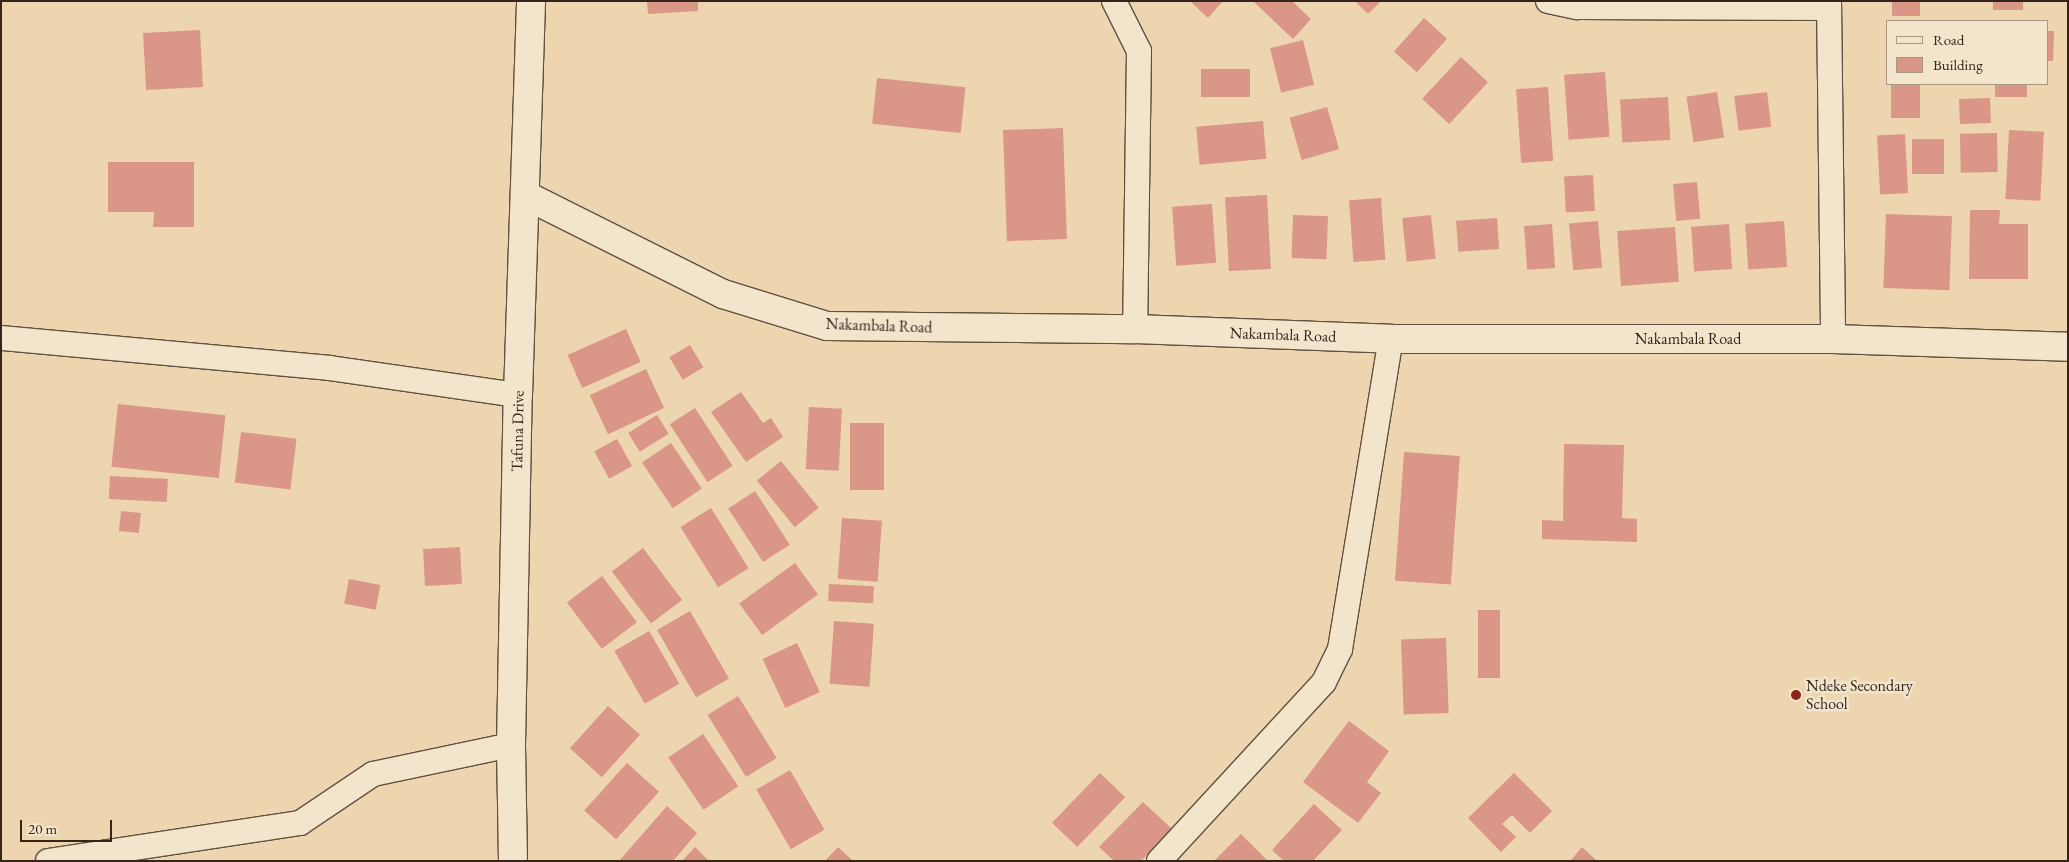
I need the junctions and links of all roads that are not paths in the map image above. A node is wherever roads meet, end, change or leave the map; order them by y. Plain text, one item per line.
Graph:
1 (531, 1) edge
2 (1114, 1) edge
3 (1548, 1) edge
4 (1829, 4) edge
5 (527, 196) junction
6 (1135, 329) junction
7 (1, 338) edge
8 (1391, 339) junction
9 (1833, 339) junction
10 (2068, 348) edge
11 (518, 395) junction
12 (511, 745) junction
13 (48, 861) edge
14 (513, 861) edge
15 (1159, 861) edge

1 - 5 main road, Tafuna Drive
2 - 6 street
3 - 4 street
4 - 9 street
5 - 6 main road, Nakambala Road
5 - 11 main road, Tafuna Drive
6 - 8 main road, Nakambala Road
7 - 11 street
8 - 9 main road, Nakambala Road
8 - 15 street
9 - 10 main road, Nakambala Road
11 - 12 main road, Tafuna Drive
12 - 13 street
12 - 14 main road, Tafuna Drive

